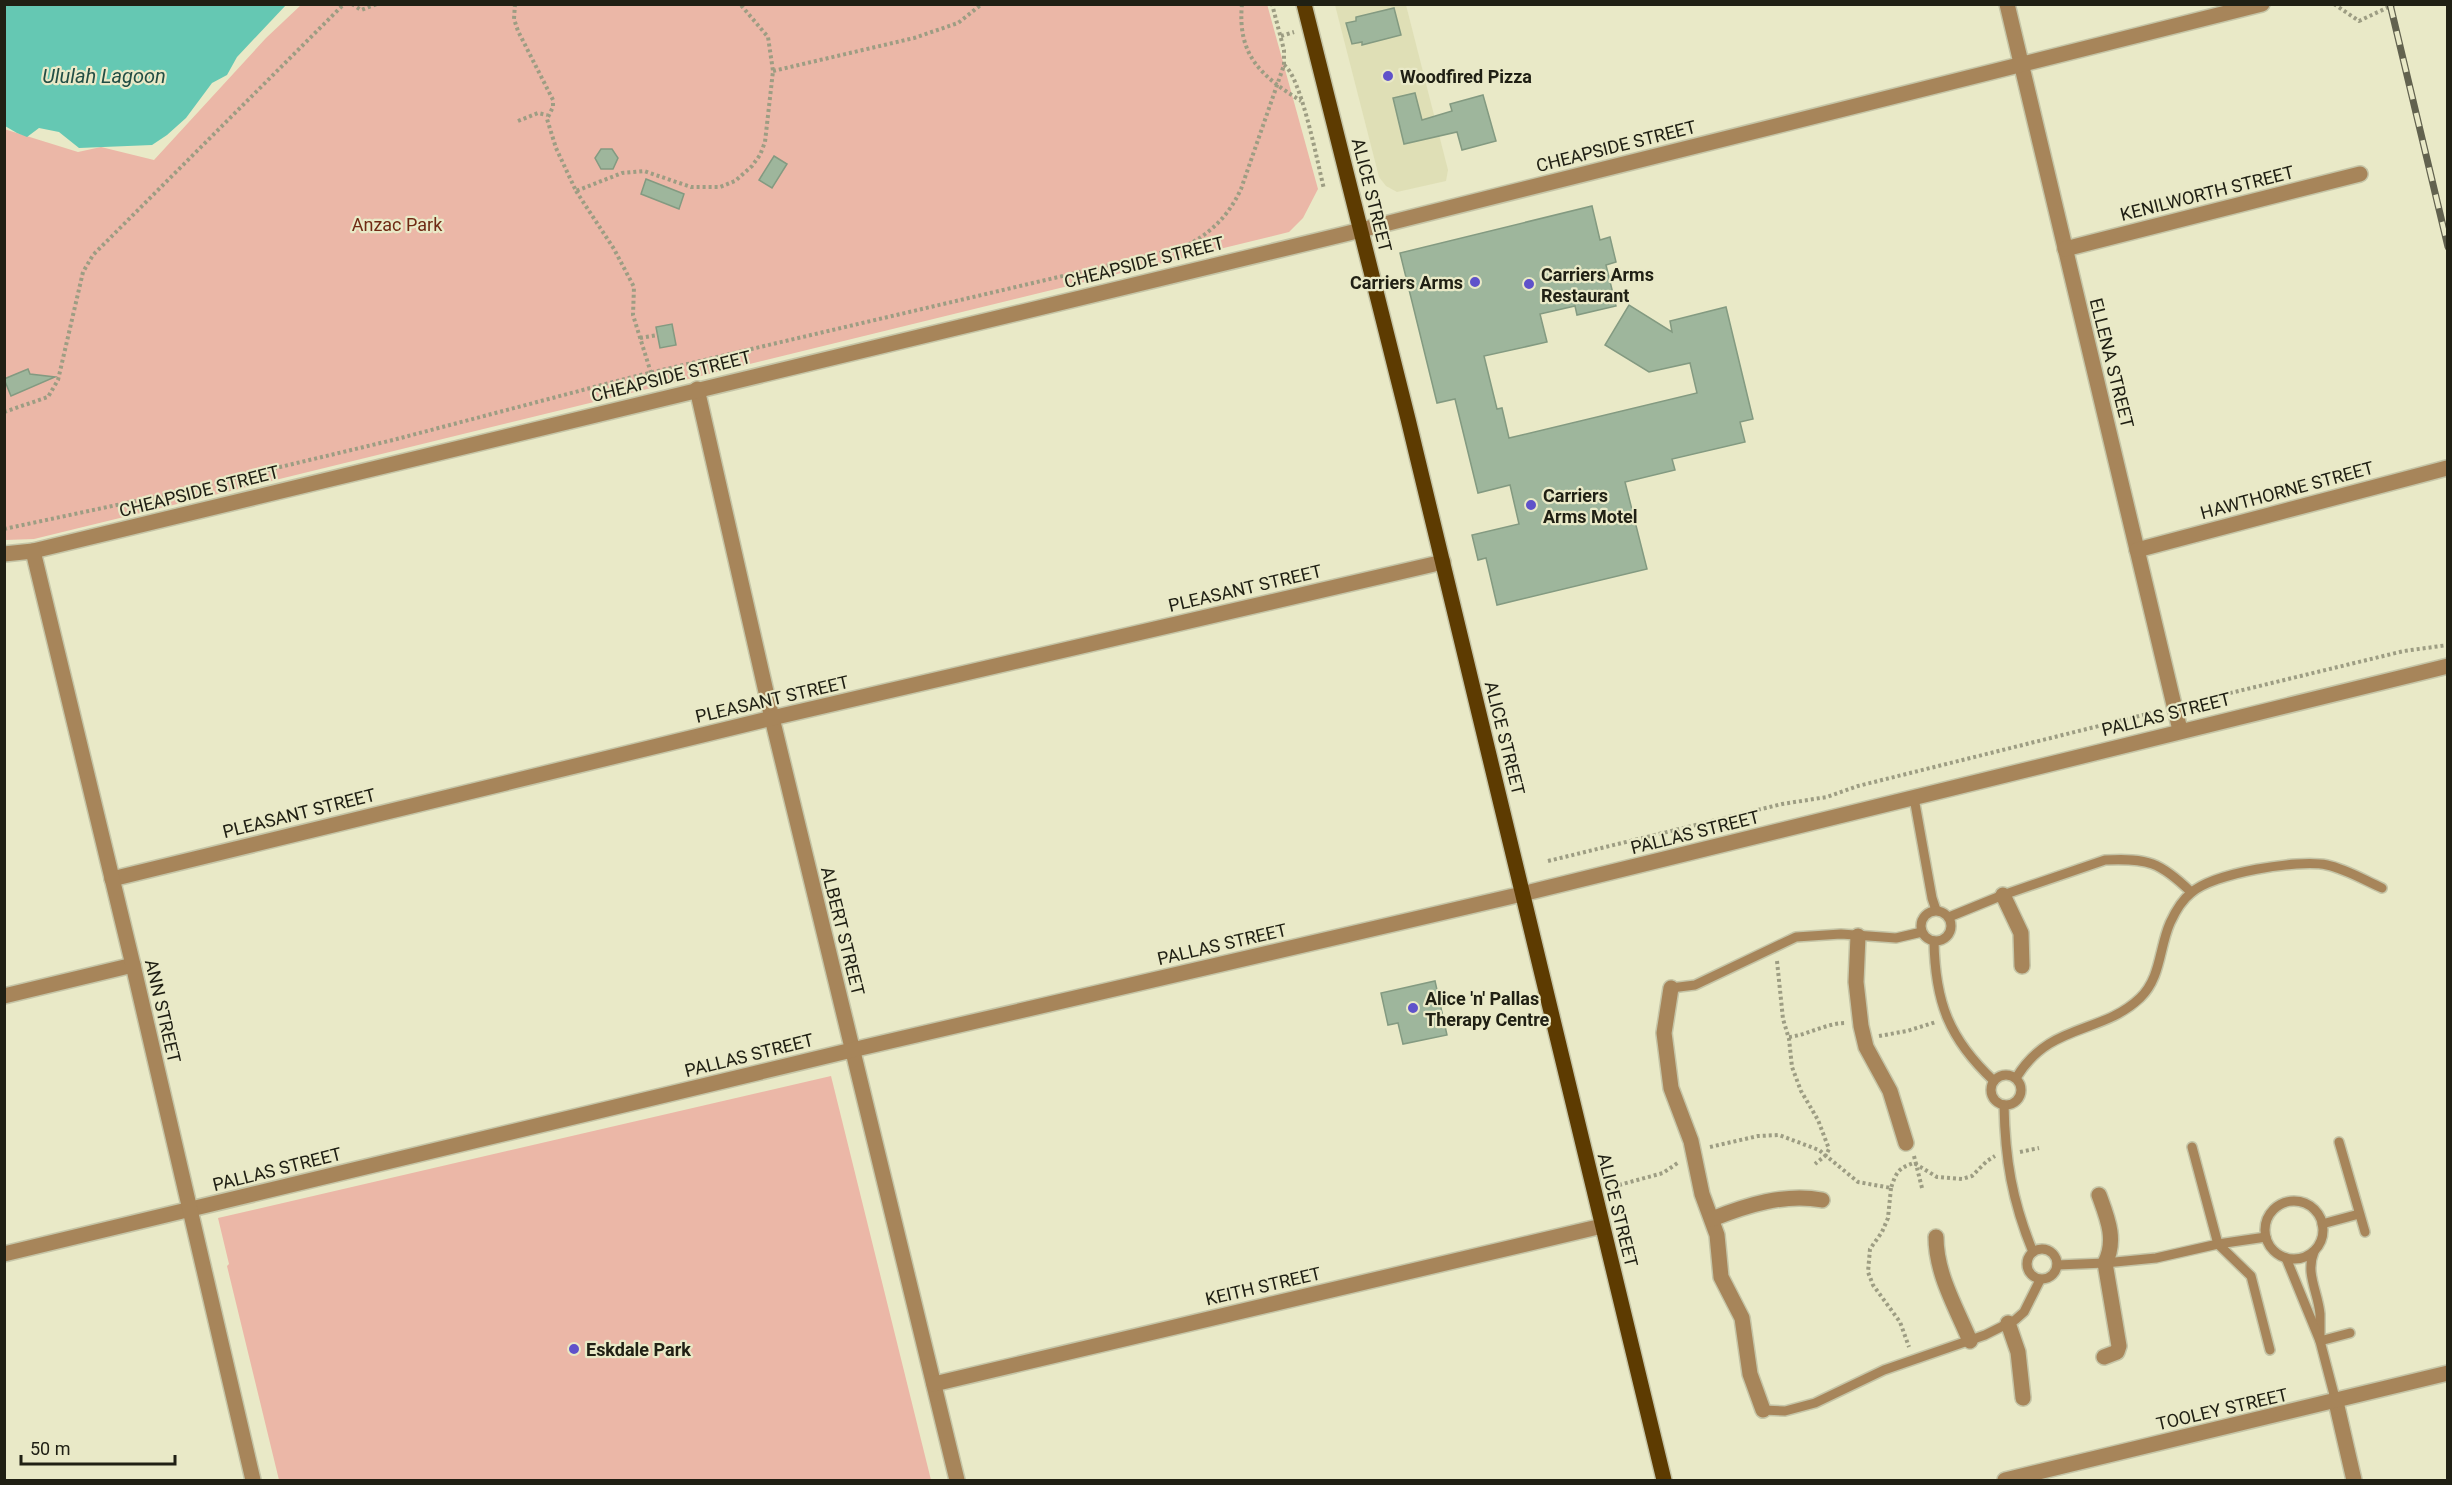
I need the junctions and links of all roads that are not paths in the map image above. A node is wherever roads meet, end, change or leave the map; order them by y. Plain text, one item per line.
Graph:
1 (1304, 4) edge
2 (2007, 4) edge
3 (2262, 4) edge
4 (2022, 66) junction
5 (2360, 174) dead end
6 (1361, 230) junction
7 (2065, 249) junction
8 (697, 389) junction
9 (2447, 468) edge
10 (2137, 550) junction
11 (33, 551) junction
12 (4, 554) edge
13 (1443, 562) junction
14 (2448, 666) edge
15 (772, 718) junction
16 (2180, 730) junction
17 (1914, 798) junction
18 (111, 879) junction
19 (2382, 888) dead end
20 (2191, 892) junction
21 (1522, 894) junction
22 (2002, 895) junction
23 (1936, 910) junction
24 (1949, 918) junction
25 (1922, 932) junction
26 (1858, 936) junction
27 (1934, 941) junction
28 (133, 966) junction
29 (2022, 966) dead end
30 (1671, 988) joint
31 (4, 996) edge
32 (852, 1050) junction
33 (2016, 1078) junction
34 (1994, 1081) junction
35 (2004, 1105) junction
36 (2339, 1142) dead end
37 (1906, 1143) road end
38 (2192, 1147) dead end
39 (2099, 1195) dead end
40 (1822, 1200) dead end
41 (190, 1210) junction
42 (2359, 1214) junction
43 (1712, 1219) junction
44 (2322, 1224) junction
45 (1602, 1226) junction
46 (2365, 1232) dead end
47 (1936, 1237) dead end
48 (2266, 1237) junction
49 (2218, 1244) junction
50 (2314, 1251) junction
51 (2033, 1252) junction
52 (4, 1254) edge
53 (2286, 1258) junction
54 (2105, 1263) junction
55 (2057, 1265) junction
56 (2040, 1280) junction
57 (2008, 1323) junction
58 (2350, 1333) dead end
59 (1970, 1341) junction
60 (2320, 1341) junction
61 (2270, 1350) dead end
62 (2104, 1357) dead end
63 (2448, 1373) edge
64 (934, 1384) junction
65 (2023, 1398) dead end
66 (2336, 1402) junction
67 (1763, 1410) joint
68 (253, 1480) edge
69 (957, 1480) edge
70 (1664, 1480) edge
71 (2005, 1480) edge
72 (2354, 1480) edge

1 - 6 main road, ALICE STREET
2 - 4 street, ELLENA STREET
3 - 4 street, CHEAPSIDE STREET
4 - 6 street, CHEAPSIDE STREET
4 - 7 street, ELLENA STREET
5 - 7 street, KENILWORTH STREET
6 - 8 street, CHEAPSIDE STREET
6 - 13 main road, ALICE STREET
7 - 10 street, ELLENA STREET
8 - 11 street, CHEAPSIDE STREET
8 - 15 street, ALBERT STREET
9 - 10 street, HAWTHORNE STREET
10 - 16 street, ELLENA STREET
11 - 12 street, CHEAPSIDE STREET
11 - 18 street, ANN STREET
13 - 15 street, PLEASANT STREET
13 - 21 main road, ALICE STREET
14 - 16 street, PALLAS STREET
15 - 18 street, PLEASANT STREET
15 - 32 street, ALBERT STREET
16 - 17 street, PALLAS STREET
17 - 21 street, PALLAS STREET
17 - 23 lane
18 - 28 street, ANN STREET
19 - 20 lane
20 - 22 lane
20 - 33 lane
21 - 32 street, PALLAS STREET
21 - 45 main road, ALICE STREET
22 - 24 lane
22 - 29 street
23 - 24 lane
23 - 25 lane
24 - 27 lane
25 - 26 lane
25 - 27 lane
26 - 30 lane
26 - 37 street
27 - 34 lane
28 - 31 street
28 - 41 street, ANN STREET
30 - 43 street
32 - 41 street, PALLAS STREET
32 - 64 street, ALBERT STREET
33 - 34 lane
33 - 35 lane
34 - 35 lane
35 - 51 lane
36 - 42 lane
38 - 49 lane
39 - 54 street
40 - 43 street
41 - 52 street, PALLAS STREET
41 - 68 street, ANN STREET
42 - 44 lane
42 - 46 lane
43 - 67 street
44 - 48 lane
44 - 50 lane
45 - 64 street, KEITH STREET
45 - 70 main road, ALICE STREET
47 - 59 street
48 - 49 lane
48 - 53 lane
49 - 54 lane
49 - 61 lane
50 - 53 lane
50 - 60 lane
51 - 55 lane
51 - 56 lane
53 - 60 lane
54 - 55 lane
54 - 62 street
55 - 56 lane
56 - 57 lane
57 - 59 lane
57 - 65 street
58 - 60 lane
59 - 67 lane
60 - 66 lane
63 - 66 street, TOOLEY STREET
64 - 69 street, ALBERT STREET
66 - 71 street, TOOLEY STREET
66 - 72 street

